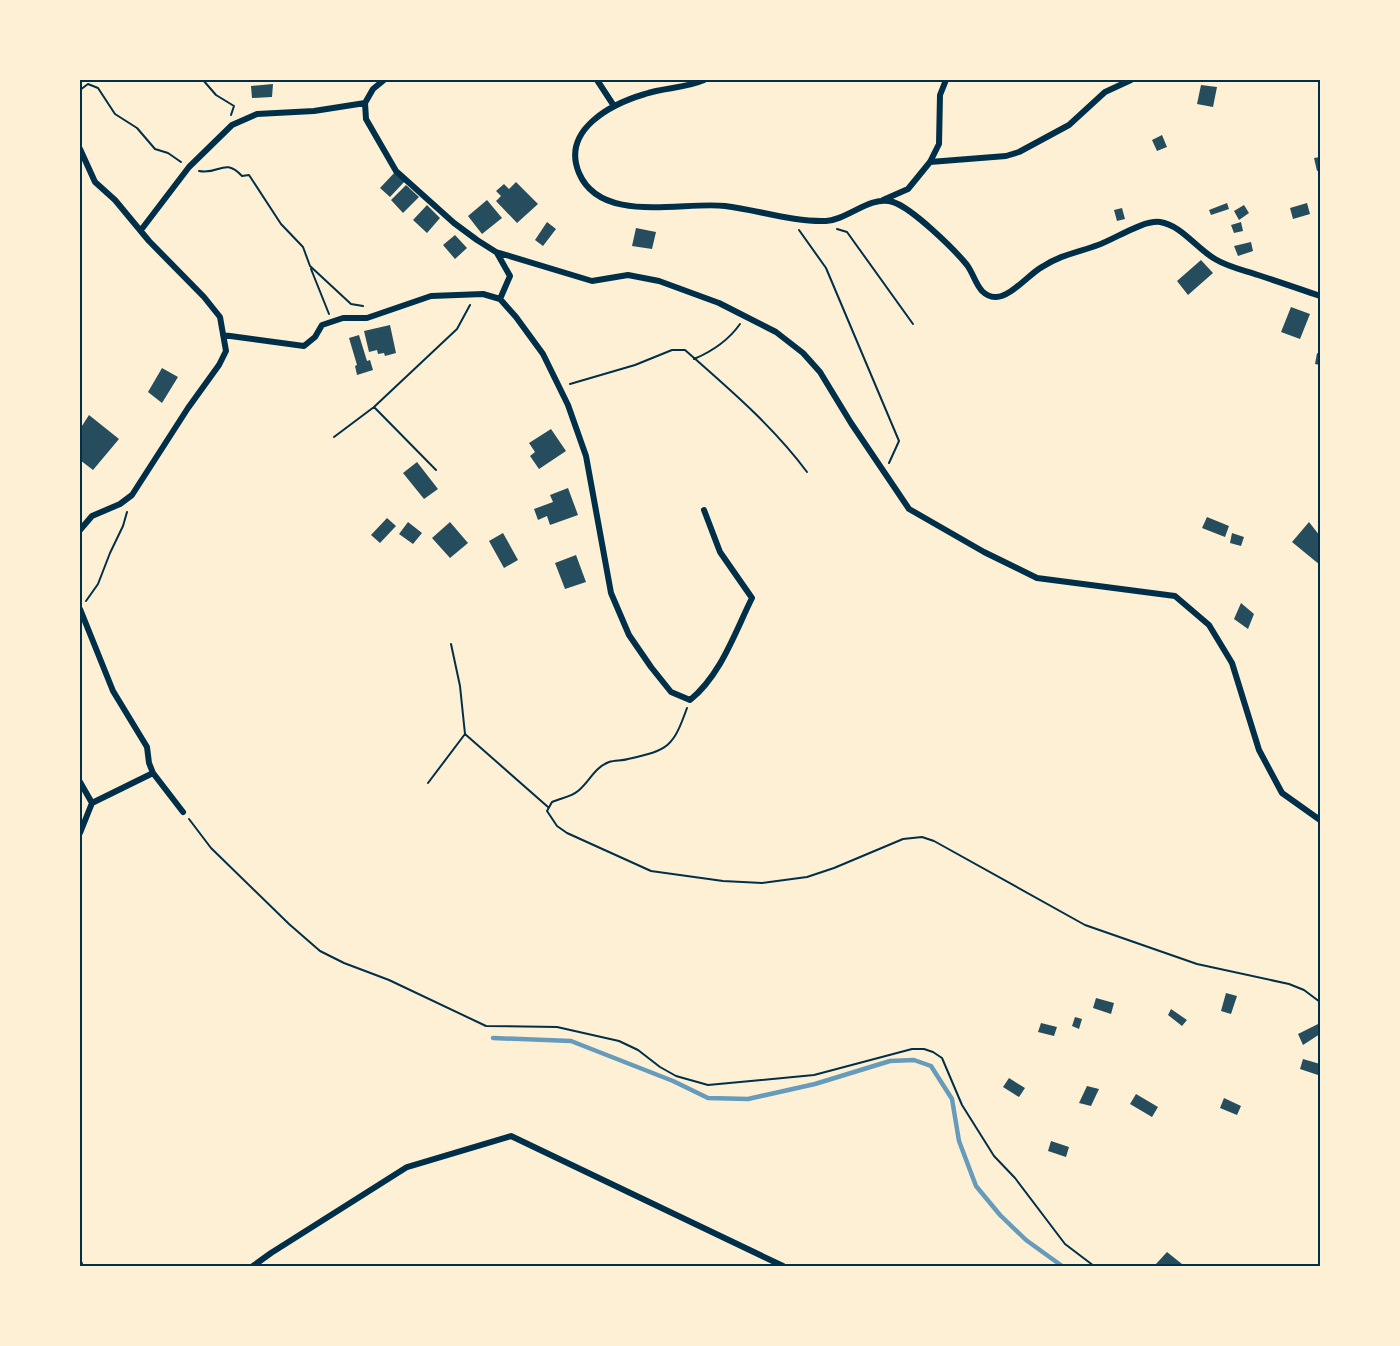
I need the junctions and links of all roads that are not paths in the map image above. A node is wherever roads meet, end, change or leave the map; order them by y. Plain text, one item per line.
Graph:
1 (384, 80) edge
2 (597, 80) edge
3 (704, 80) edge
4 (946, 80) edge
5 (1131, 80) edge
6 (365, 103) junction
7 (614, 106) junction
8 (80, 149) edge
9 (930, 162) junction
10 (877, 202) junction
11 (141, 230) junction
12 (496, 252) junction
13 (1320, 296) edge
14 (500, 298) junction
15 (223, 335) junction
16 (704, 510) dead end
17 (80, 530) edge
18 (80, 608) edge
19 (153, 773) junction
20 (80, 782) edge
21 (92, 803) junction
22 (183, 812) road end
23 (1320, 820) edge
24 (80, 833) edge
25 (253, 1266) edge
26 (783, 1266) edge

1 - 6 street
2 - 7 street
3 - 7 street
4 - 9 street
5 - 9 street
6 - 11 street
6 - 12 street
7 - 10 street
8 - 11 street
9 - 10 street
10 - 13 street
11 - 15 street
12 - 14 street
12 - 23 street
14 - 15 street
14 - 16 street
15 - 17 street
18 - 19 street
19 - 21 street
19 - 22 street
20 - 21 street
21 - 24 street
25 - 26 street

